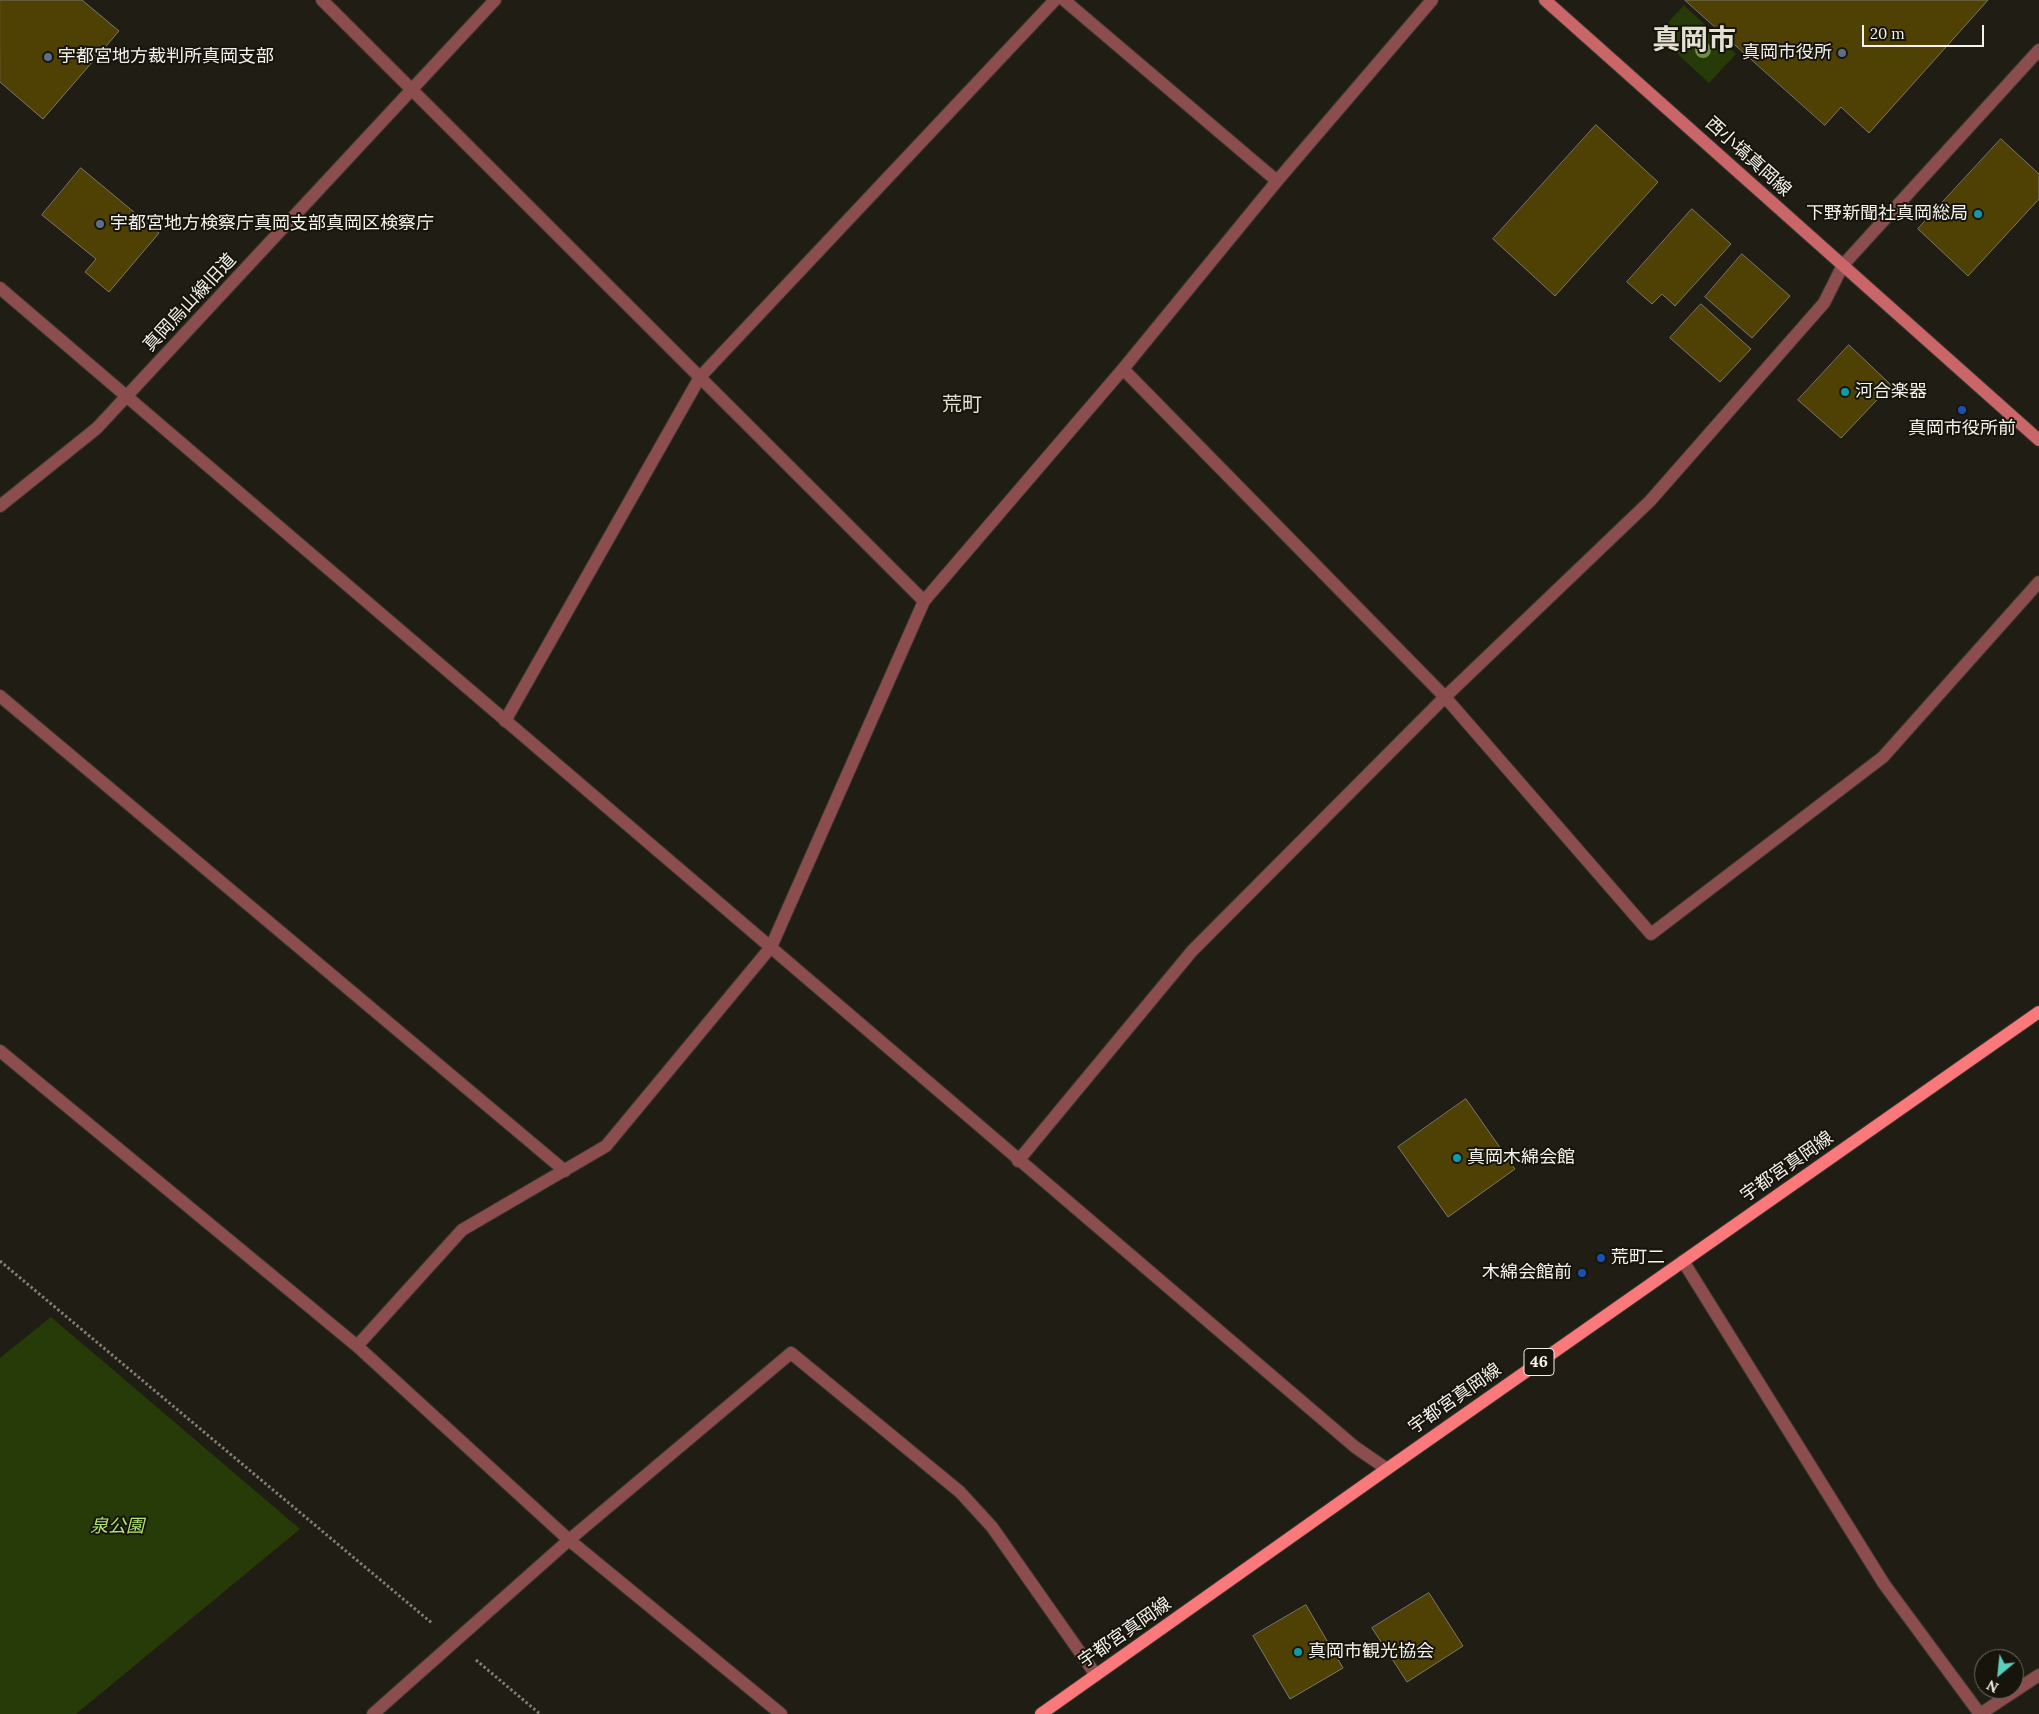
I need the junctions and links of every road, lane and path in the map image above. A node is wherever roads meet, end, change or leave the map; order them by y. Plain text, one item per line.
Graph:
1 (322, 0) edge
2 (495, 0) edge
3 (1055, 0) edge
4 (1064, 0) edge
5 (1432, 0) edge
6 (1545, 0) edge
7 (2039, 50) edge
8 (412, 91) junction
9 (1277, 181) junction
10 (1843, 265) junction
11 (0, 288) edge
12 (1123, 369) junction
13 (700, 378) junction
14 (127, 396) junction
15 (2039, 440) edge
16 (0, 506) edge
17 (2039, 582) edge
18 (924, 601) junction
19 (0, 696) edge
20 (1445, 697) junction
21 (505, 721) junction
22 (771, 947) junction
23 (2039, 1012) edge
24 (0, 1051) edge
25 (1018, 1161) junction
26 (565, 1171) junction
27 (0, 1261) edge
28 (1683, 1261) junction
29 (357, 1346) junction
30 (1387, 1469) junction
31 (569, 1540) junction
32 (454, 1642) junction
33 (1096, 1674) junction
34 (2039, 1676) edge
35 (373, 1714) edge
36 (540, 1714) edge
37 (781, 1714) edge
38 (1041, 1714) edge
39 (1980, 1714) edge

1 - 8 street
2 - 8 street, 真岡烏山線旧道
3 - 13 street
4 - 9 street
5 - 9 street
6 - 10 main road, 西小塙真岡線
7 - 10 street
8 - 13 street
8 - 14 street, 真岡烏山線旧道
9 - 12 street
10 - 15 main road, 西小塙真岡線
10 - 20 street
11 - 14 street
12 - 18 street
12 - 20 street
13 - 18 street
13 - 21 street
14 - 16 street, 真岡烏山線旧道
14 - 21 street
17 - 20 street
18 - 22 street
19 - 26 street
20 - 25 street
21 - 22 street
22 - 25 street
22 - 26 street
23 - 28 main road, 宇都宮真岡線 / 46
24 - 29 street
25 - 30 street
26 - 29 street
27 - 32 path
28 - 30 main road, 宇都宮真岡線 / 46
28 - 39 street
29 - 31 street
30 - 33 main road, 宇都宮真岡線 / 46
31 - 32 street
31 - 33 street
31 - 37 street
32 - 35 street
32 - 36 path
33 - 38 main road, 宇都宮真岡線 / 46
34 - 39 street

